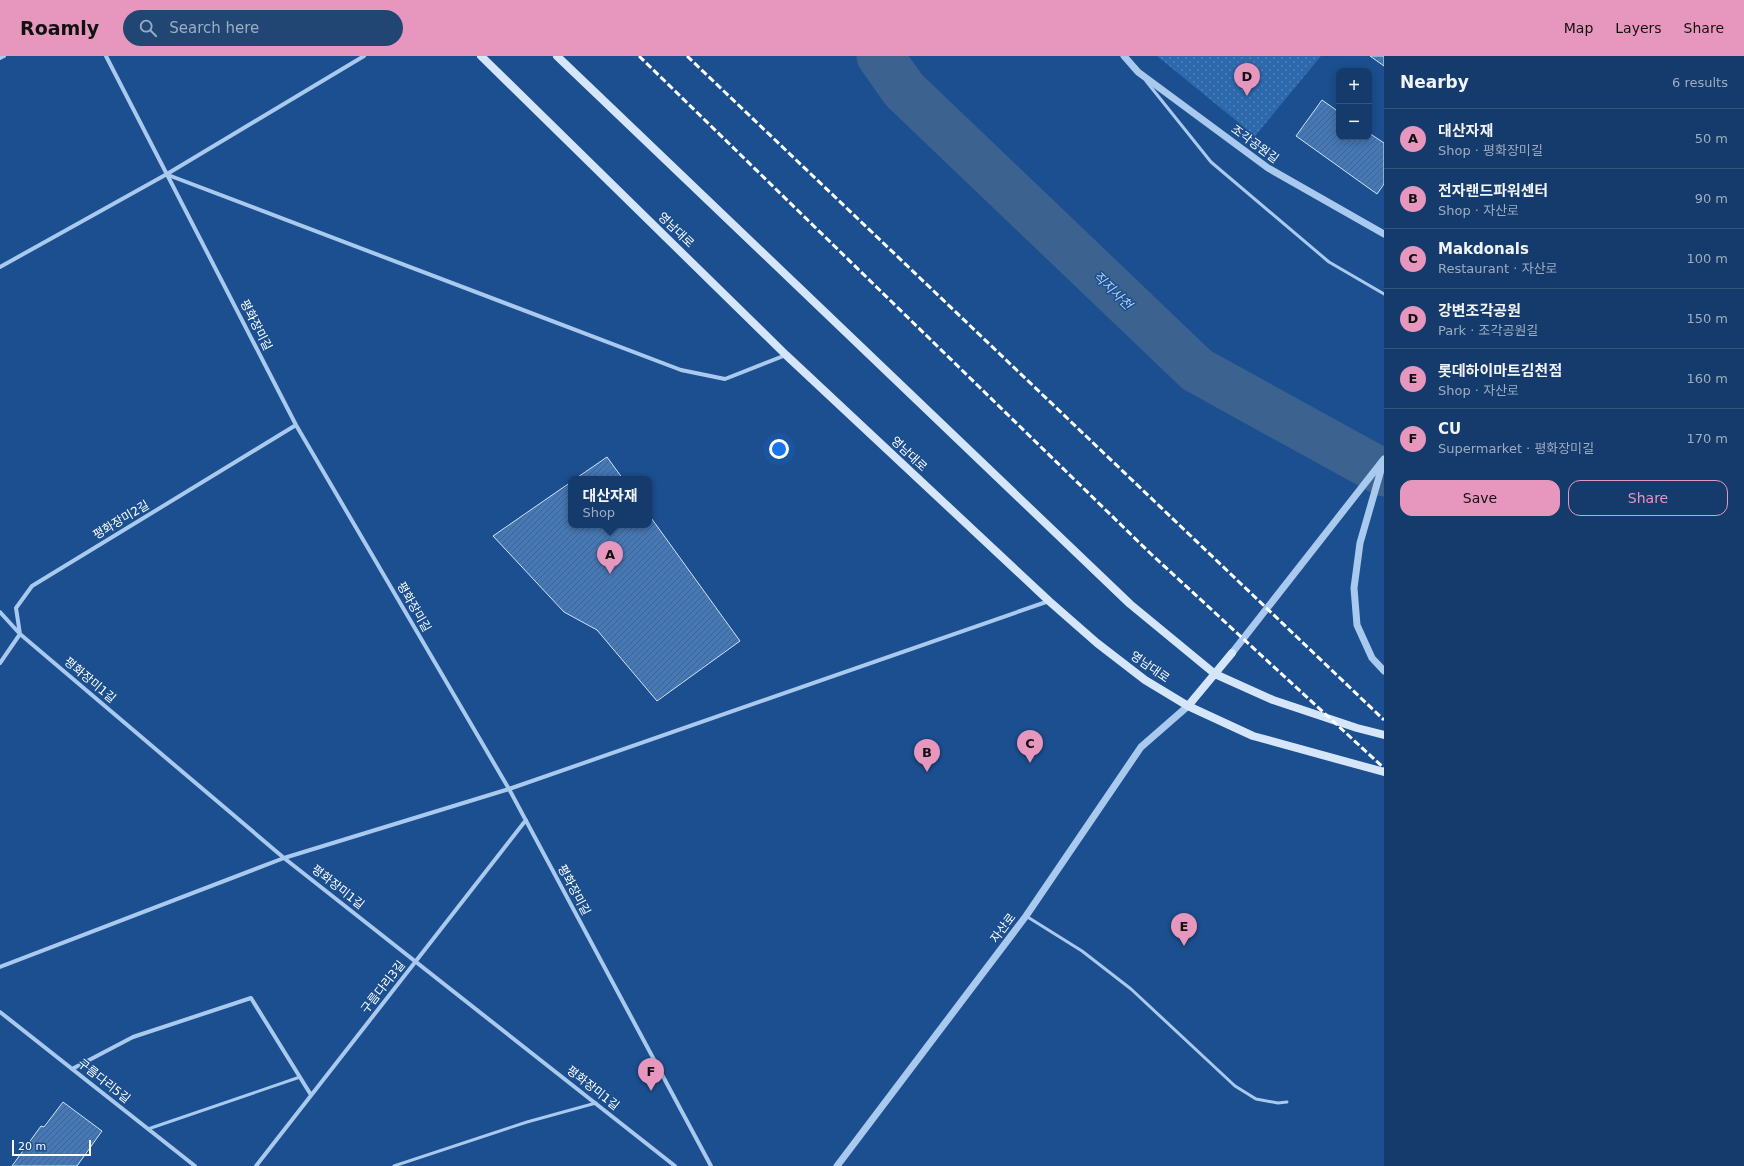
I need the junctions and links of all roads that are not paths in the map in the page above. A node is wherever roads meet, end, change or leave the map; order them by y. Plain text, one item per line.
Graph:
1 (4, 56) edge
2 (106, 56) edge
3 (364, 56) edge
4 (481, 56) edge
5 (556, 56) edge
6 (1124, 56) edge
7 (0, 58) edge
8 (1138, 72) junction
9 (167, 174) junction
10 (1384, 234) edge
11 (0, 267) edge
12 (1384, 294) edge
13 (786, 354) junction
14 (296, 425) junction
15 (1384, 460) edge
16 (1049, 601) junction
17 (0, 612) edge
18 (20, 634) junction
19 (1232, 653) joint
20 (0, 663) edge
21 (1384, 671) edge
22 (1215, 674) junction
23 (1188, 706) junction
24 (1384, 735) edge
25 (1384, 772) edge
26 (509, 789) junction
27 (526, 820) junction
28 (284, 858) junction
29 (1026, 916) junction
30 (416, 961) junction
31 (0, 967) edge
32 (0, 1012) edge
33 (72, 1069) junction
34 (300, 1077) junction
35 (311, 1095) junction
36 (1287, 1102) dead end
37 (596, 1103) junction
38 (148, 1129) junction
39 (196, 1166) edge
40 (256, 1166) edge
41 (394, 1166) edge
42 (675, 1166) edge
43 (711, 1166) edge
44 (837, 1166) edge

1 - 7 street
2 - 9 street, 평화장미길
3 - 9 street
4 - 13 main road, 영남대로
5 - 22 main road
6 - 8 street, 조각공원길
8 - 10 street, 조각공원길
8 - 12 lane
9 - 11 street
9 - 13 street
9 - 14 street, 평화장미길
13 - 16 main road, 영남대로
14 - 18 street, 평화장미2길
14 - 26 street, 평화장미길
15 - 19 street
15 - 21 street
16 - 23 main road, 영남대로
16 - 26 street
17 - 18 street, 평화장미1길
18 - 20 street
18 - 28 street, 평화장미1길
19 - 22 main road
22 - 23 main road
22 - 24 main road
23 - 25 main road, 영남대로
23 - 29 street, 자산로
26 - 27 street, 평화장미길
26 - 28 street
27 - 30 street, 구름다리3길
27 - 43 street, 평화장미길
28 - 30 street, 평화장미1길
28 - 31 street
29 - 36 lane
29 - 44 street, 자산로
30 - 35 street, 구름다리3길
30 - 37 street, 평화장미1길
32 - 33 street, 구름다리5길
33 - 34 street
33 - 38 street, 구름다리5길
34 - 35 street
34 - 38 lane
35 - 40 street, 구름다리3길
37 - 41 lane
37 - 42 street, 평화장미1길
38 - 39 street, 구름다리5길

